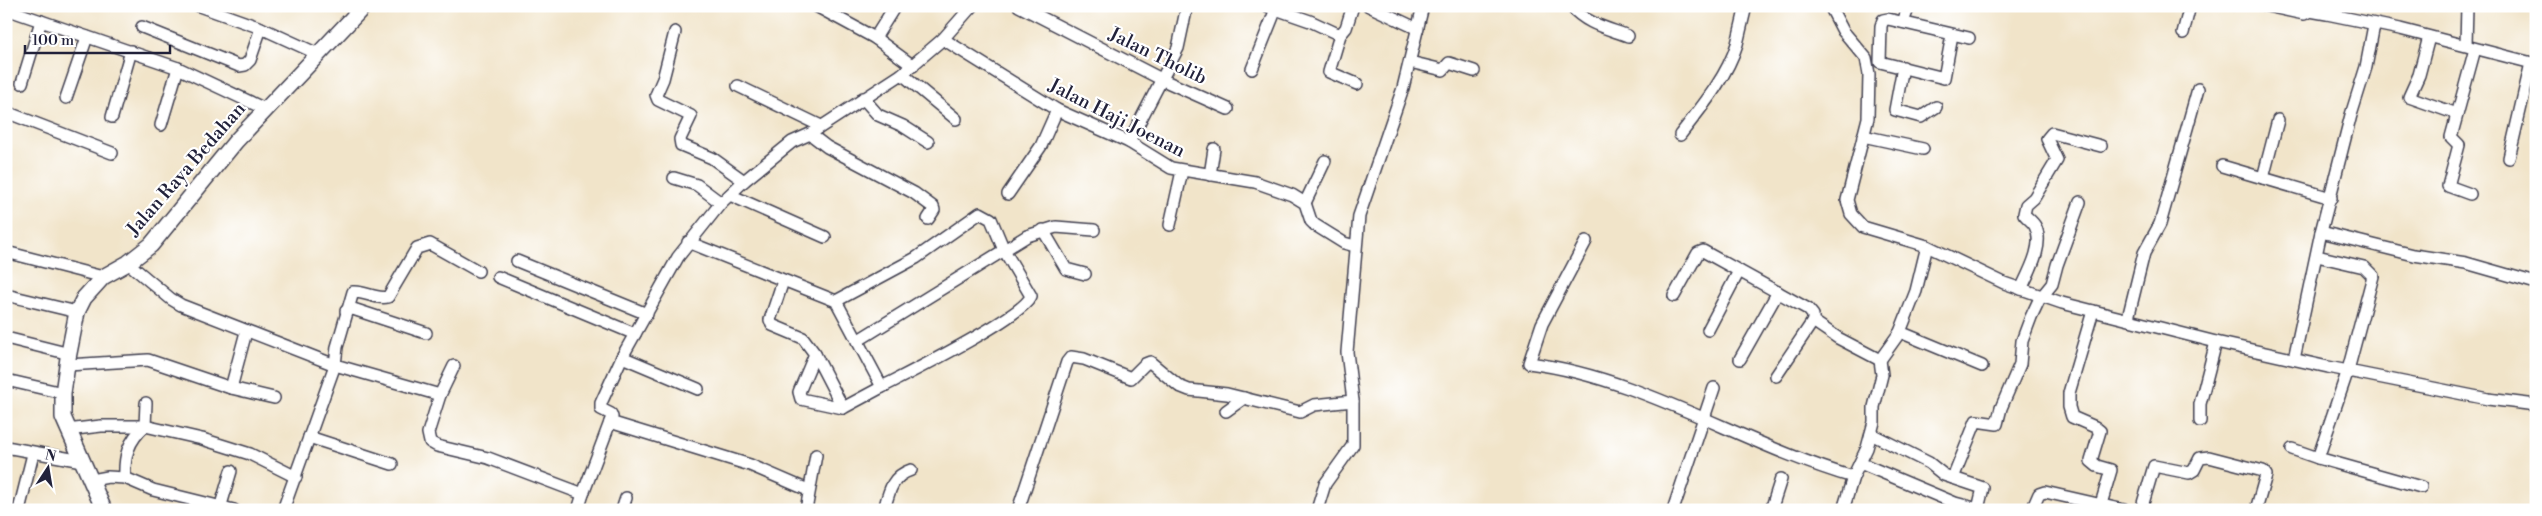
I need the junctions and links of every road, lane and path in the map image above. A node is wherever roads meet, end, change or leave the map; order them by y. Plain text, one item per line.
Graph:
1 (199, 6) edge
2 (364, 6) edge
3 (816, 6) edge
4 (895, 6) edge
5 (972, 6) edge
6 (1019, 6) edge
7 (1186, 6) edge
8 (1353, 6) edge
9 (1369, 6) edge
10 (1423, 6) edge
11 (1571, 6) edge
12 (1746, 6) edge
13 (1830, 6) edge
14 (1909, 6) edge
15 (2190, 6) edge
16 (2268, 6) edge
17 (2467, 6) edge
18 (1272, 8) edge
19 (6, 9) edge
20 (2305, 10) edge
21 (41, 21) junction
22 (1903, 22) junction
23 (2374, 24) junction
24 (142, 27) dead end
25 (260, 28) junction
26 (1418, 29) junction
27 (675, 32) dead end
28 (2183, 33) dead end
29 (1340, 35) junction
30 (1952, 35) junction
31 (87, 36) junction
32 (1628, 36) dead end
33 (2429, 37) junction
34 (875, 38) junction
35 (1969, 38) dead end
36 (943, 39) junction
37 (2471, 47) junction
38 (131, 51) junction
39 (1880, 52) junction
40 (318, 54) junction
41 (1866, 58) junction
42 (1410, 62) junction
43 (2534, 63) edge
44 (913, 66) junction
45 (1903, 67) junction
46 (178, 68) junction
47 (1252, 69) dead end
48 (1474, 71) dead end
49 (902, 74) junction
50 (1163, 80) junction
51 (22, 83) dead end
52 (1357, 84) dead end
53 (738, 86) dead end
54 (2198, 89) dead end
55 (66, 98) dead end
56 (863, 98) junction
57 (1936, 108) dead end
58 (265, 109) junction
59 (1057, 110) junction
60 (1228, 110) dead end
61 (6, 112) edge
62 (2458, 114) junction
63 (112, 116) dead end
64 (956, 119) dead end
65 (2278, 120) dead end
66 (161, 125) dead end
67 (822, 126) junction
68 (810, 134) junction
69 (1680, 135) dead end
70 (1863, 136) junction
71 (928, 142) dead end
72 (1129, 142) junction
73 (2101, 146) dead end
74 (1214, 149) dead end
75 (1923, 149) dead end
76 (112, 153) dead end
77 (2509, 158) dead end
78 (1326, 161) dead end
79 (2222, 166) dead end
80 (1182, 171) junction
81 (1210, 175) junction
82 (674, 178) dead end
83 (2262, 178) junction
84 (744, 181) junction
85 (1008, 194) dead end
86 (2470, 194) dead end
87 (2331, 198) junction
88 (726, 199) junction
89 (2080, 202) dead end
90 (1305, 203) junction
91 (928, 220) dead end
92 (1170, 225) dead end
93 (1043, 230) junction
94 (1094, 230) dead end
95 (2321, 232) junction
96 (825, 237) dead end
97 (1586, 241) dead end
98 (688, 242) junction
99 (1355, 246) junction
100 (1927, 246) junction
101 (1004, 250) junction
102 (6, 252) edge
103 (2317, 256) junction
104 (517, 262) dead end
105 (128, 263) junction
106 (1739, 270) junction
107 (478, 271) dead end
108 (1085, 274) dead end
109 (103, 277) junction
110 (498, 277) dead end
111 (782, 281) junction
112 (2536, 283) edge
113 (2022, 289) junction
114 (1778, 292) junction
115 (6, 296) edge
116 (1674, 296) dead end
117 (2041, 296) junction
118 (836, 301) junction
119 (346, 311) junction
120 (2093, 311) junction
121 (77, 312) junction
122 (647, 314) junction
123 (2128, 318) junction
124 (1813, 321) junction
125 (1708, 330) dead end
126 (246, 332) junction
127 (1900, 332) junction
128 (426, 333) dead end
129 (635, 334) junction
130 (6, 338) edge
131 (857, 341) junction
132 (2216, 342) junction
133 (815, 354) junction
134 (622, 358) junction
135 (69, 359) junction
136 (2294, 359) junction
137 (1740, 360) dead end
138 (1880, 360) junction
139 (335, 365) junction
140 (454, 366) dead end
141 (1982, 366) dead end
142 (2348, 370) junction
143 (1776, 376) dead end
144 (6, 380) edge
145 (882, 387) junction
146 (231, 388) junction
147 (1714, 388) dead end
148 (698, 389) dead end
149 (63, 393) junction
150 (440, 395) junction
151 (274, 398) dead end
152 (1244, 398) junction
153 (1353, 401) junction
154 (146, 403) dead end
155 (2536, 405) edge
156 (842, 408) junction
157 (1226, 411) dead end
158 (1705, 418) junction
159 (2200, 421) dead end
160 (610, 422) junction
161 (144, 426) junction
162 (67, 430) junction
163 (1871, 434) junction
164 (309, 437) junction
165 (6, 447) edge
166 (2292, 449) dead end
167 (33, 454) junction
168 (816, 455) dead end
169 (2318, 458) junction
170 (82, 461) junction
171 (1860, 463) junction
172 (392, 464) dead end
173 (231, 470) dead end
174 (911, 470) dead end
175 (296, 477) junction
176 (1853, 477) junction
177 (125, 478) junction
178 (1953, 478) junction
179 (1782, 479) dead end
180 (92, 480) junction
181 (2421, 486) dead end
182 (808, 490) junction
183 (583, 494) junction
184 (626, 498) dead end
185 (2101, 504) junction
186 (221, 505) junction
187 (1980, 509) edge
188 (19, 510) edge
189 (104, 510) edge
190 (234, 510) edge
191 (283, 510) edge
192 (578, 510) edge
193 (622, 510) edge
194 (806, 510) edge
195 (884, 510) edge
196 (1018, 510) edge
197 (1317, 510) edge
198 (1673, 510) edge
199 (1771, 510) edge
200 (1842, 510) edge
201 (2032, 510) edge
202 (2124, 510) edge
203 (2141, 510) edge
204 (2256, 510) edge

1 - 25 street
2 - 40 street, Jalan Raya Bedahan
3 - 34 street
4 - 34 street
5 - 36 street
6 - 50 street, Jalan Tholib
7 - 50 street
8 - 29 street
9 - 26 street
10 - 26 street
11 - 32 street
12 - 69 street
13 - 41 street
14 - 22 street
15 - 28 street
16 - 20 street
17 - 37 street
18 - 29 street
18 - 47 street
19 - 21 street
20 - 23 street
21 - 31 street
21 - 51 street
22 - 30 street
22 - 39 street
23 - 33 street
23 - 87 street
24 - 25 street
25 - 40 street
26 - 42 street
27 - 84 street
29 - 52 street
30 - 35 street
30 - 45 street
31 - 38 street
31 - 55 street
33 - 37 street
33 - 62 street
34 - 44 street
36 - 44 street
36 - 59 street, Jalan Haji Joenan
37 - 43 street
37 - 62 street
38 - 46 street
38 - 63 street
39 - 41 street
39 - 45 street
40 - 58 street, Jalan Raya Bedahan
41 - 70 street
42 - 48 street
42 - 99 street
43 - 77 street
44 - 49 street
45 - 57 street
46 - 58 street
46 - 66 street
49 - 56 street
49 - 64 street
50 - 60 street, Jalan Tholib
50 - 72 street
53 - 67 street
54 - 123 street
56 - 67 street
56 - 71 street
58 - 105 street, Jalan Raya Bedahan
59 - 72 street, Jalan Haji Joenan
59 - 85 street
61 - 76 street
62 - 86 street
65 - 83 street
67 - 68 street
68 - 84 street
68 - 91 street
70 - 75 street
70 - 100 street
72 - 80 street, Jalan Haji Joenan
73 - 113 street
74 - 81 street
78 - 90 street
79 - 83 street
80 - 81 street, Jalan Haji Joenan
80 - 92 street
81 - 90 street, Jalan Haji Joenan
82 - 88 street
83 - 87 street
84 - 88 street
87 - 95 street
88 - 96 street
88 - 98 street
89 - 117 street
90 - 99 street
93 - 94 street
93 - 101 street
93 - 108 street
95 - 103 street
95 - 112 street
97 - 158 street
98 - 111 street
98 - 122 street
99 - 153 street
100 - 113 street
100 - 127 street
101 - 118 street
101 - 131 street
101 - 145 street
102 - 109 street
103 - 136 street
103 - 142 street
104 - 122 street
105 - 109 street, Jalan Raya Bedahan
105 - 126 street
106 - 114 street
106 - 116 street
106 - 125 street
107 - 119 street
109 - 121 street, Jalan Raya Bedahan
110 - 129 street
111 - 118 street
111 - 133 street
113 - 117 street
114 - 124 street
114 - 137 street
115 - 121 street
117 - 120 street
117 - 178 street
118 - 131 street
119 - 128 street
119 - 139 street
120 - 123 street
120 - 185 street
121 - 135 street, Jalan Raya Bedahan
122 - 129 street
123 - 132 street
124 - 138 street
124 - 143 street
126 - 139 street
126 - 146 street
127 - 138 street
127 - 141 street
129 - 134 street
130 - 135 street
131 - 145 street
132 - 136 street
132 - 159 street
133 - 156 street
133 - 156 street
134 - 148 street
134 - 160 street
135 - 146 street
135 - 149 street, Jalan Raya Bedahan
136 - 142 street
138 - 163 street
139 - 150 street
139 - 164 street
140 - 150 street
142 - 155 street
142 - 169 street
144 - 149 street
145 - 156 street
146 - 151 street
147 - 158 street
149 - 162 street, Jalan Raya Bedahan
150 - 183 street
152 - 153 street
152 - 157 street
152 - 196 street
153 - 197 street
154 - 161 street
158 - 176 street
158 - 198 street
160 - 182 street
160 - 183 street
161 - 162 street
161 - 175 street
161 - 177 street
162 - 170 street, Jalan Raya Bedahan
163 - 171 street
163 - 178 street
164 - 172 street
164 - 175 street
165 - 167 street
166 - 169 street
167 - 170 street
167 - 188 street
168 - 182 street
169 - 181 street
170 - 180 street, Jalan Raya Bedahan
171 - 176 street
171 - 187 street
173 - 186 street
174 - 195 street
175 - 191 street
176 - 200 street
177 - 180 street
177 - 186 street
178 - 187 street
179 - 199 street
180 - 189 street, Jalan Raya Bedahan
182 - 194 street
183 - 192 street
184 - 193 street
185 - 201 street
185 - 202 street
186 - 190 street
203 - 204 street

